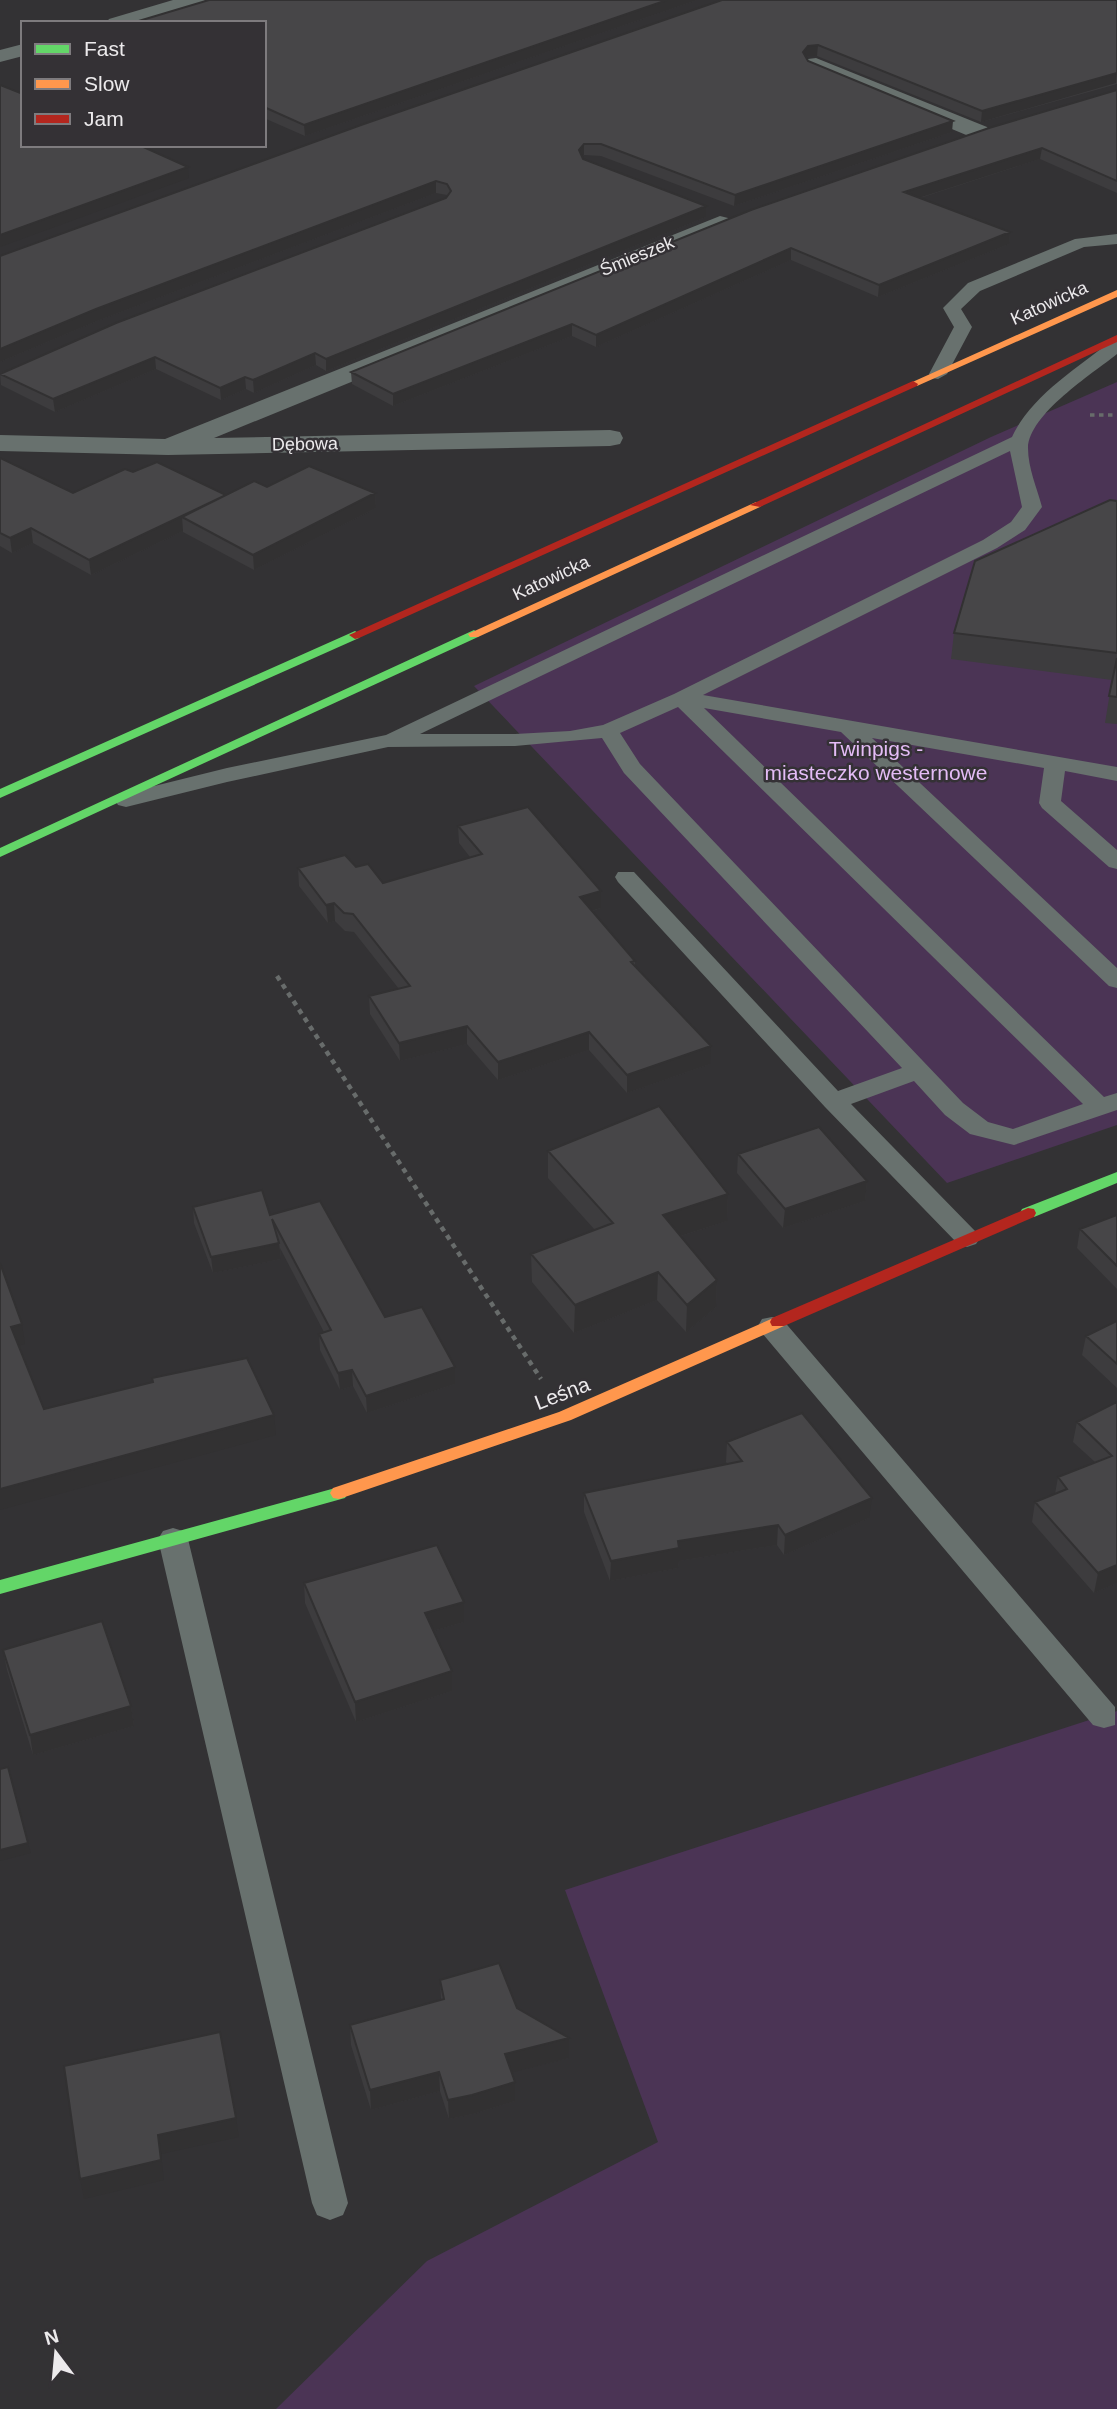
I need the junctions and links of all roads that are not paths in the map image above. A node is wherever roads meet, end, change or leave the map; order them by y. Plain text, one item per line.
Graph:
1 (195, 0) edge
2 (123, 21) edge
3 (21, 51) edge
4 (0, 56) edge
5 (816, 64) edge
6 (1004, 125) edge
7 (979, 132) junction
8 (953, 141) edge
9 (708, 207) edge
10 (1117, 239) edge
11 (1117, 293) edge
12 (1117, 338) edge
13 (1117, 345) edge
14 (938, 374) junction
15 (610, 438) dead end
16 (1019, 440) junction
17 (0, 443) edge
18 (168, 447) junction
19 (681, 698) junction
20 (848, 727) junction
21 (608, 731) junction
22 (388, 741) junction
23 (1055, 763) junction
24 (1117, 774) edge
25 (0, 794) edge
26 (104, 805) junction
27 (0, 853) edge
28 (1117, 862) edge
29 (626, 877) dead end
30 (1117, 981) edge
31 (918, 1071) junction
32 (834, 1101) junction
33 (1109, 1104) edge
34 (1117, 1177) edge
35 (967, 1238) junction
36 (772, 1326) junction
37 (173, 1539) junction
38 (0, 1587) edge
39 (1104, 1716) dead end
40 (330, 2203) dead end

1 - 2 street
3 - 4 street
5 - 7 street
6 - 7 street
7 - 8 street
9 - 18 street, Śmieszek
10 - 14 lane
11 - 14 main road, Katowicka
12 - 26 main road, Katowicka
13 - 16 lane
14 - 25 main road, Katowicka
15 - 18 street, Dębowa
16 - 19 lane
16 - 22 lane
17 - 18 street, Dębowa
19 - 20 lane
19 - 21 lane
19 - 33 lane
20 - 23 lane
20 - 30 lane
21 - 22 lane
21 - 31 lane
22 - 26 lane
23 - 24 lane
23 - 28 lane
26 - 27 main road, Katowicka
29 - 32 lane
31 - 32 lane
31 - 33 lane
32 - 35 lane
34 - 35 main road, Leśna
35 - 36 main road, Leśna
36 - 37 main road, Leśna
36 - 39 lane
37 - 38 main road, Leśna
37 - 40 lane

